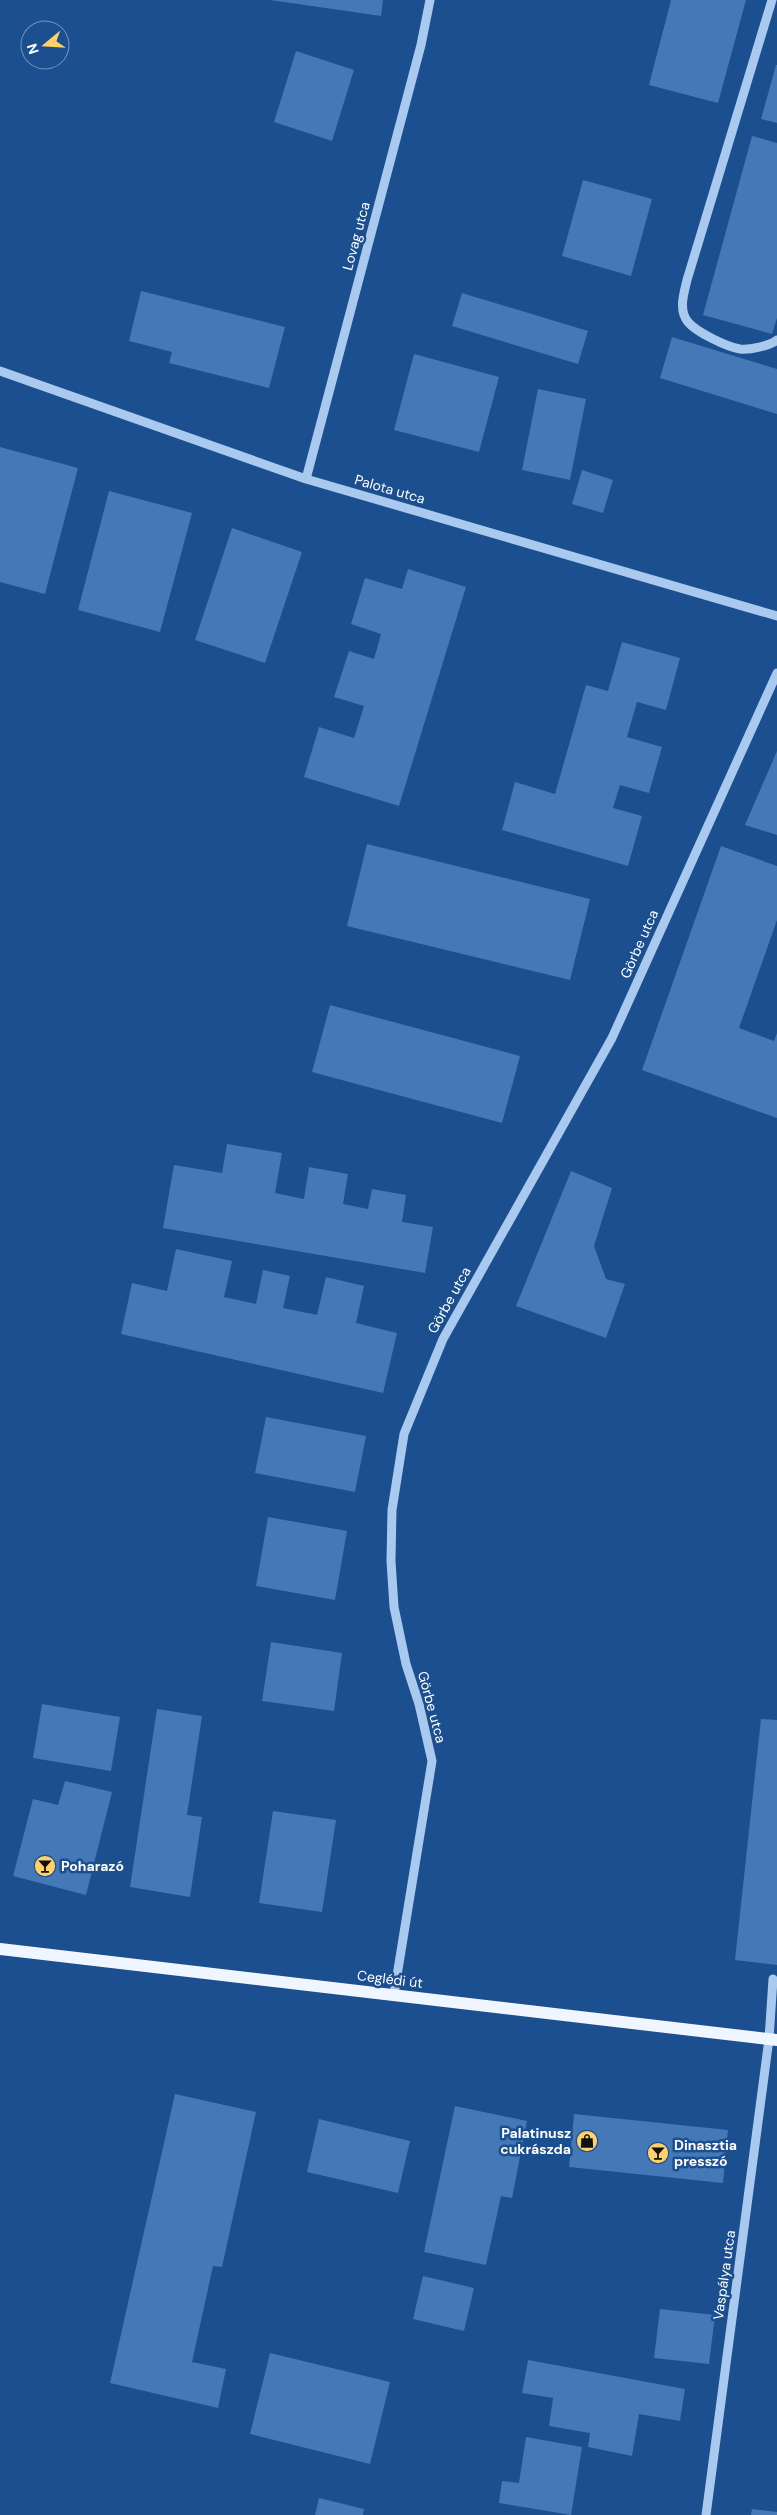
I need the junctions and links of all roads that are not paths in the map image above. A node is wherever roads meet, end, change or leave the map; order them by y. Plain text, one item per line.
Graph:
1 (430, 0) edge
2 (772, 0) edge
3 (777, 340) edge
4 (0, 371) edge
5 (306, 479) junction
6 (777, 616) edge
7 (777, 673) edge
8 (0, 1949) edge
9 (774, 1979) dead end
10 (394, 1994) junction
11 (773, 2039) edge
12 (706, 2515) edge

1 - 5 street, Lovag utca
2 - 3 street
4 - 5 street, Palota utca
5 - 6 street, Palota utca
7 - 10 street, Görbe utca
8 - 10 main road, Ceglédi út
9 - 11 street, Vaspálya utca
10 - 11 main road, Ceglédi út
11 - 12 street, Vaspálya utca

